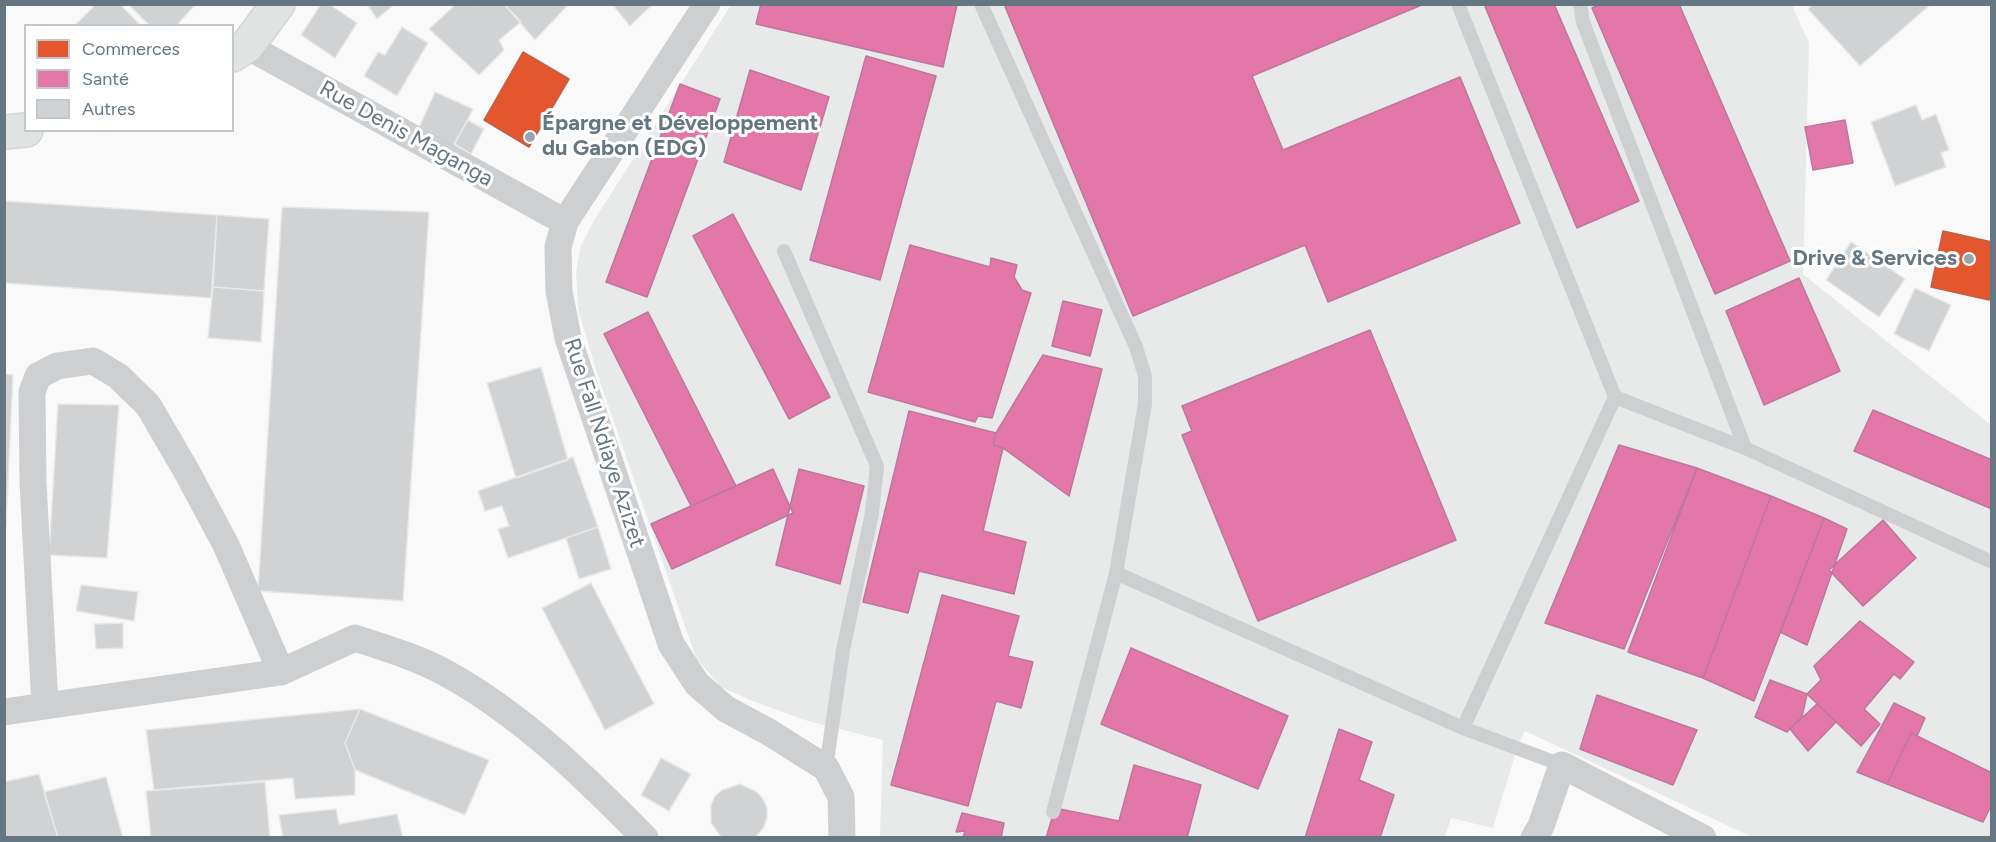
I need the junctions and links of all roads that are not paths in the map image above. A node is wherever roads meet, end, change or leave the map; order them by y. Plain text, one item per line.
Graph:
1 (278, 4) edge
2 (706, 4) edge
3 (981, 4) edge
4 (1458, 4) edge
5 (1580, 4) edge
6 (240, 51) edge
7 (24, 130) edge
8 (4, 132) edge
9 (565, 222) junction
10 (784, 251) dead end
11 (1615, 397) junction
12 (1745, 448) junction
13 (1992, 562) edge
14 (1116, 573) junction
15 (281, 672) junction
16 (45, 706) junction
17 (4, 712) edge
18 (1463, 729) junction
19 (1562, 765) junction
20 (826, 768) junction
21 (1053, 812) dead end
22 (645, 837) edge
23 (842, 837) edge
24 (1534, 837) edge
25 (1703, 837) edge

1 - 6 main road
2 - 9 street, Rue Fall Ndiaye Azizet
3 - 14 lane
4 - 11 lane
5 - 12 lane
6 - 9 street, Rue Denis Maganga
7 - 8 main road
9 - 20 street, Rue Fall Ndiaye Azizet
10 - 20 lane
11 - 12 lane
11 - 18 lane
12 - 13 lane
14 - 18 lane
14 - 21 lane
15 - 16 street
15 - 16 street
15 - 22 street
16 - 17 street
18 - 19 lane
19 - 24 street
19 - 25 street
20 - 23 street

